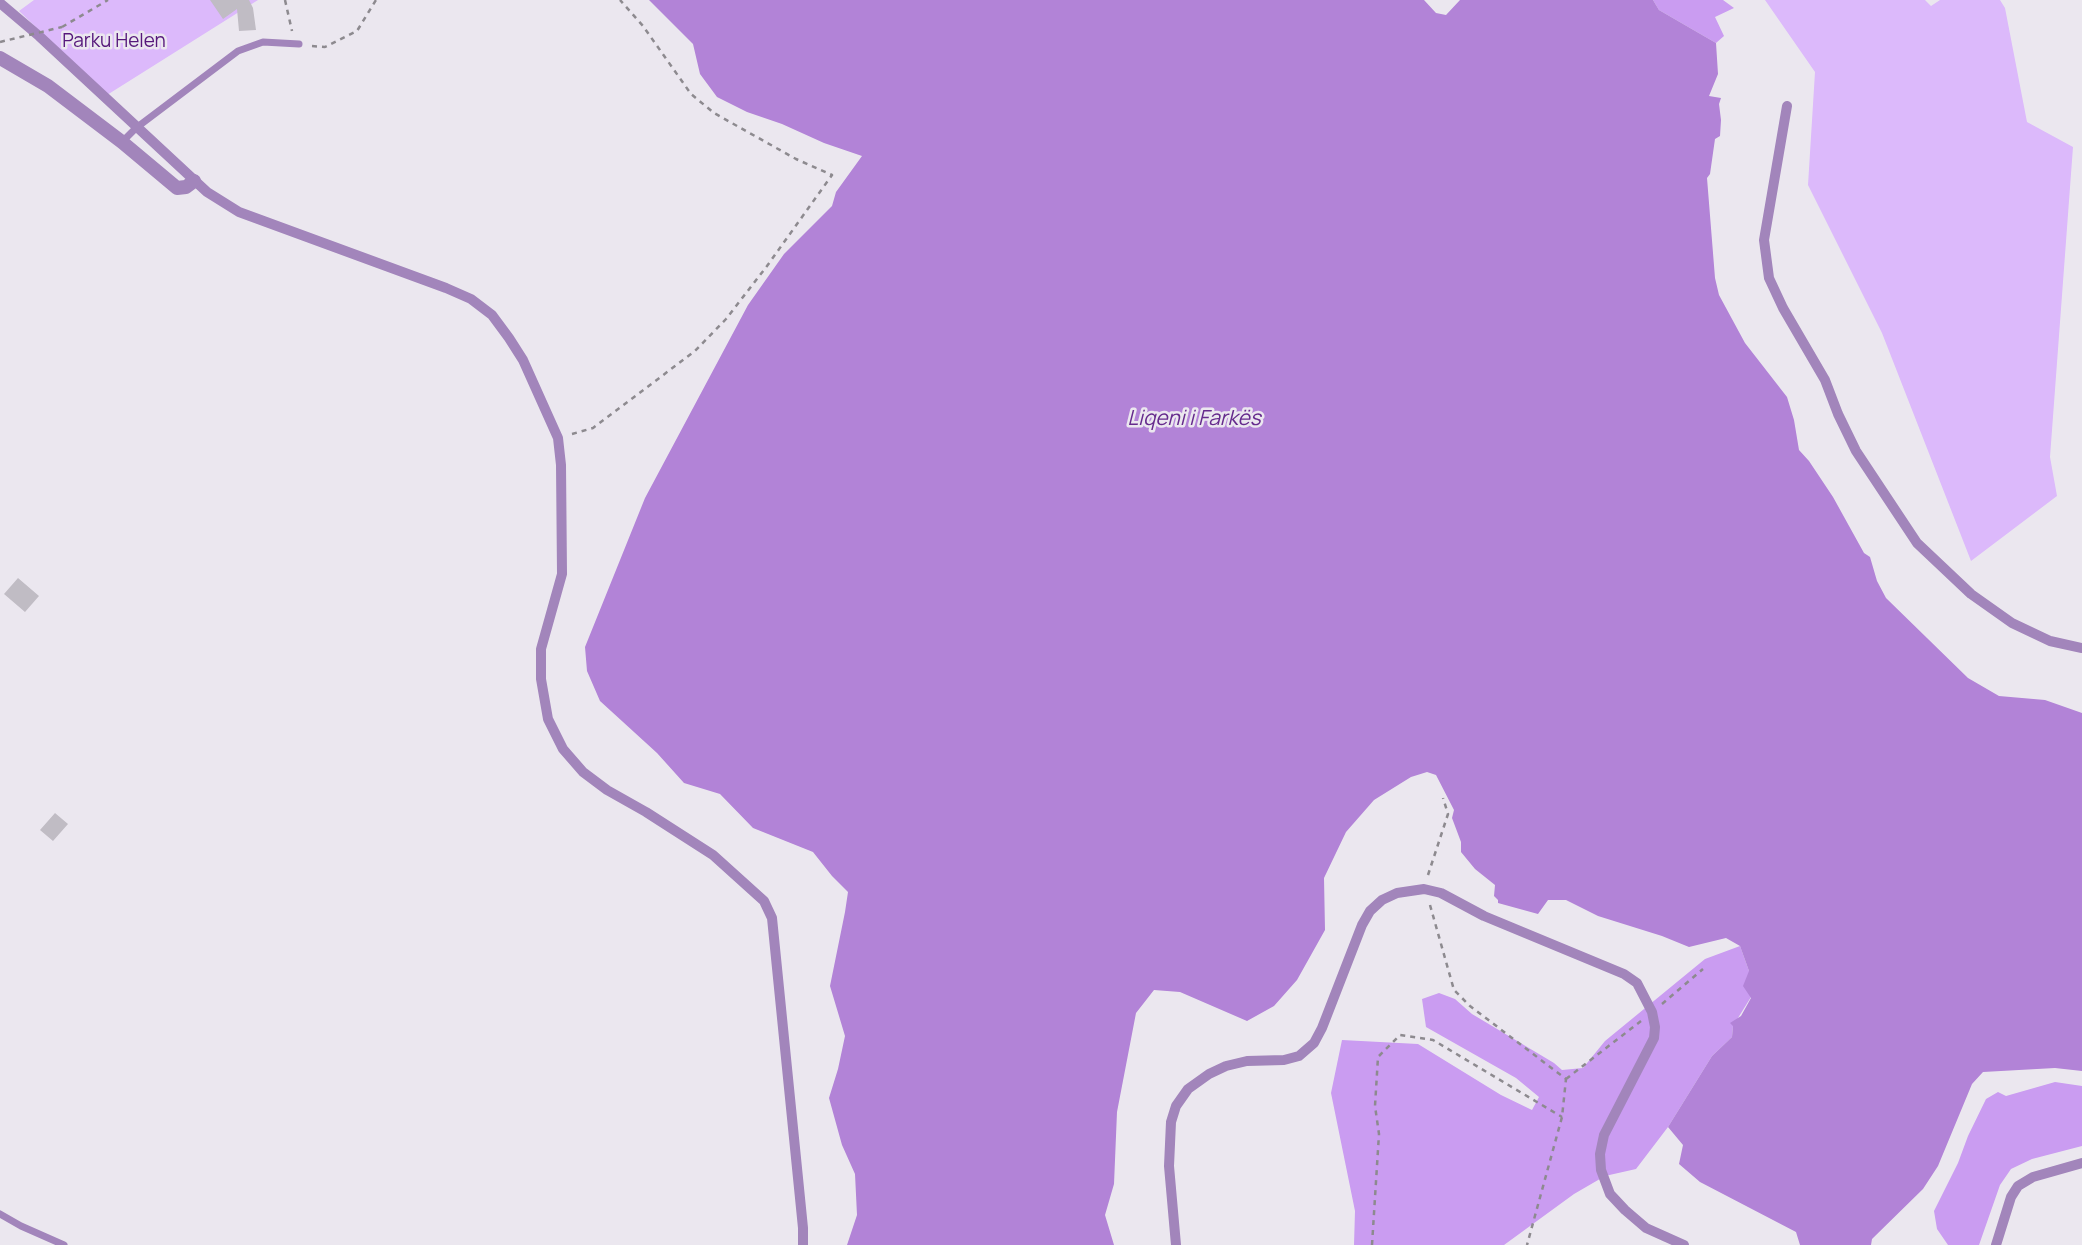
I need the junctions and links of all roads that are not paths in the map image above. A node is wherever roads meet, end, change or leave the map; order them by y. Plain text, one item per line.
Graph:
1 (0, 3) edge
2 (299, 44) road end
3 (0, 58) edge
4 (1787, 106) dead end
5 (136, 128) junction
6 (122, 142) junction
7 (194, 181) junction
8 (2082, 648) edge
9 (2082, 1163) edge
10 (0, 1214) edge
11 (64, 1245) edge
12 (803, 1245) edge
13 (1176, 1245) edge
14 (1684, 1245) edge
15 (1996, 1245) edge

1 - 5 street
2 - 5 lane
3 - 6 street
4 - 8 street
5 - 6 lane
5 - 7 street
6 - 7 street
7 - 12 street
9 - 15 street
10 - 11 lane
13 - 14 street

